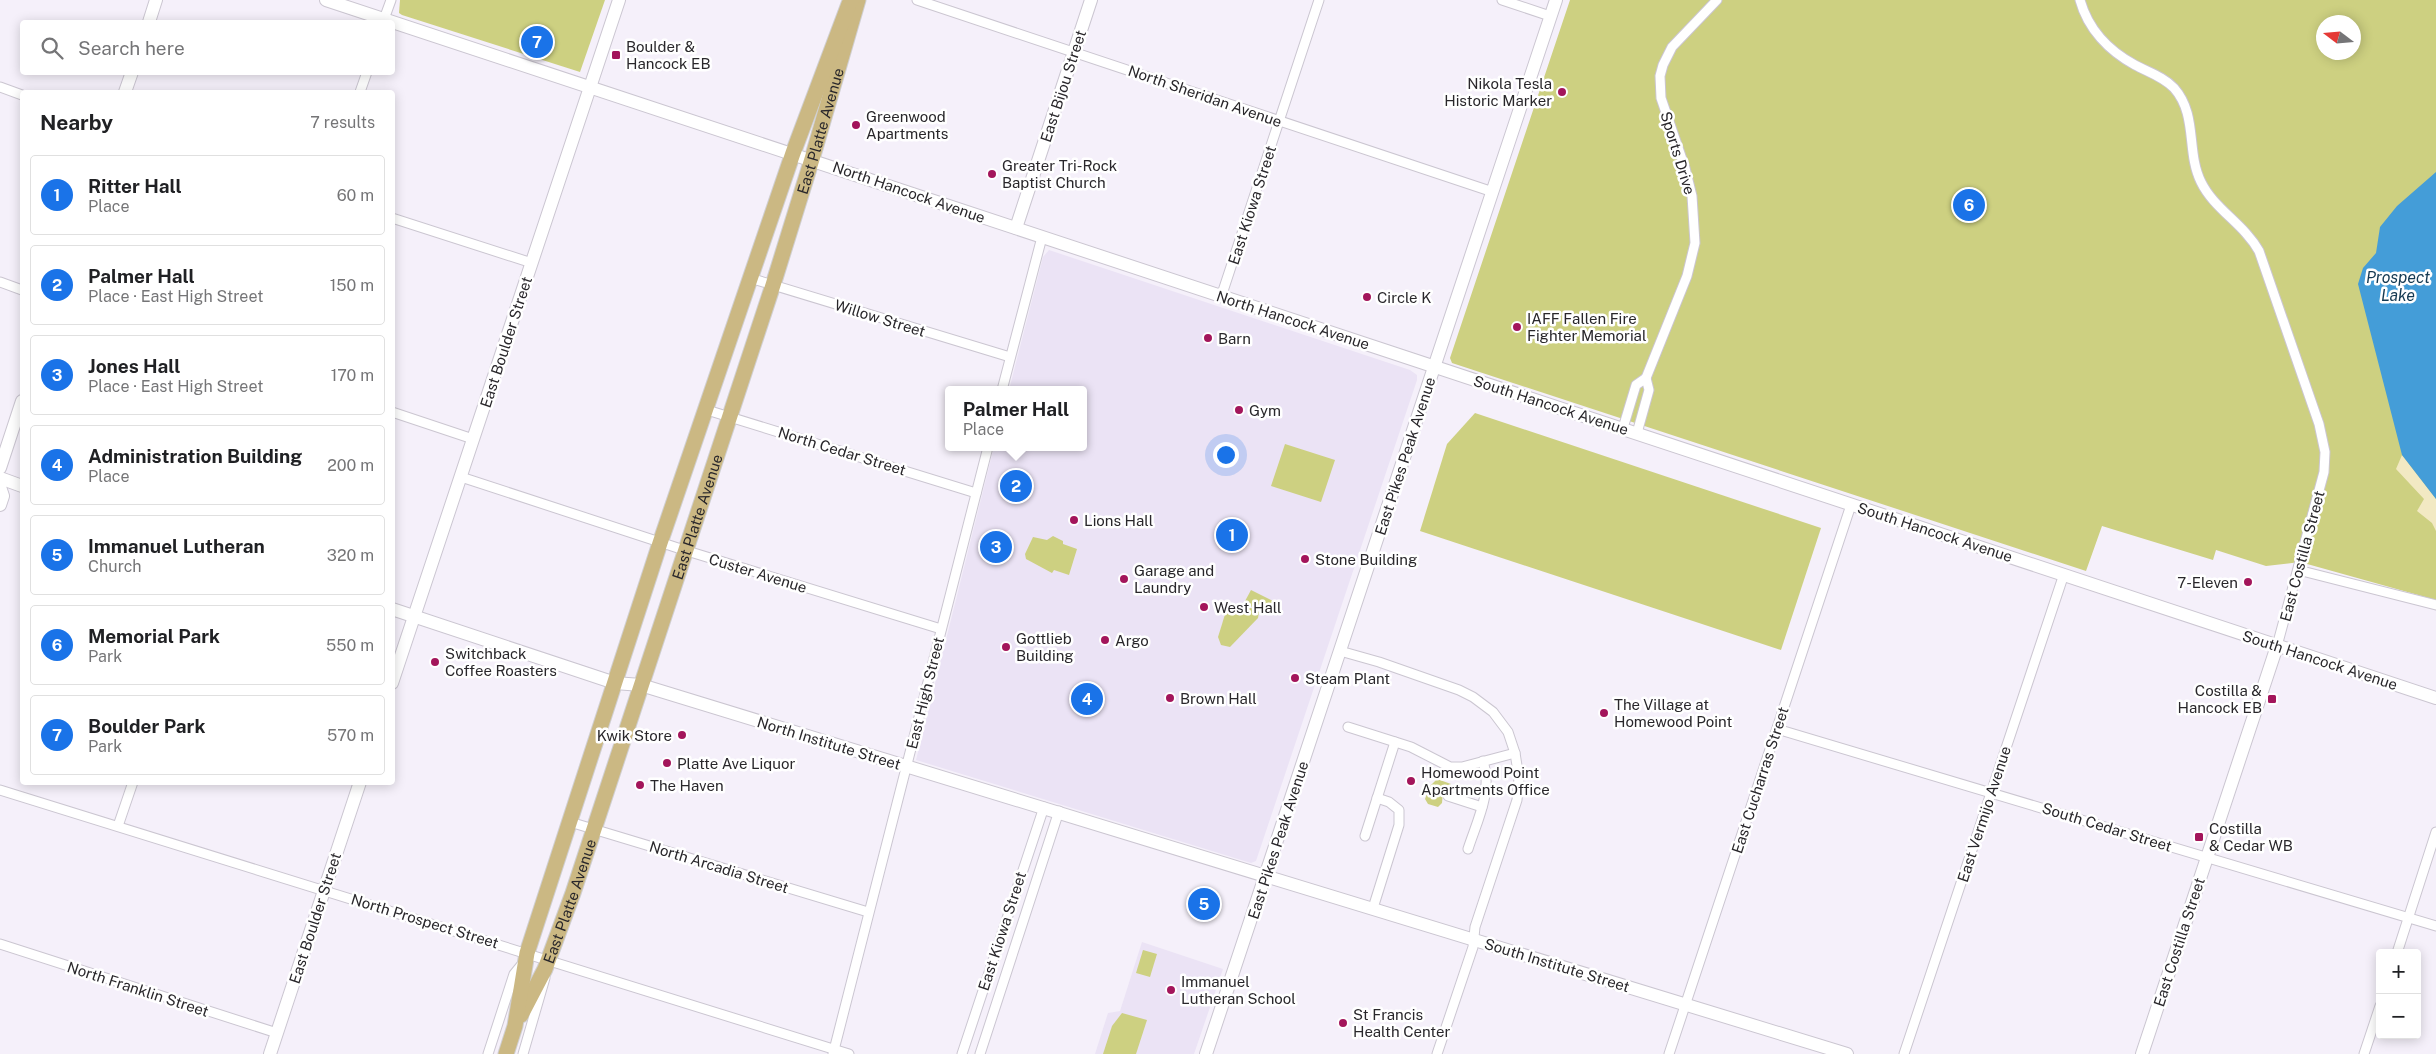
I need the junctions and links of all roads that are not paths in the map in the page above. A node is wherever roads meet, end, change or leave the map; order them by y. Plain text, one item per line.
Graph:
1 (156, 0) edge
2 (326, 0) edge
3 (391, 0) edge
4 (619, 0) edge
5 (852, 0) edge
6 (858, 0) edge
7 (918, 0) edge
8 (1091, 0) edge
9 (1319, 0) edge
10 (1502, 0) edge
11 (1556, 0) edge
12 (1717, 0) edge
13 (2080, 0) edge
14 (1550, 16) junction
15 (150, 20) edge
16 (381, 20) edge
17 (384, 20) edge
18 (395, 25) edge
19 (1074, 52) junction
20 (131, 75) edge
21 (366, 75) edge
22 (0, 87) edge
23 (590, 88) junction
24 (126, 90) edge
25 (361, 90) edge
26 (20, 94) edge
27 (1280, 121) junction
28 (793, 153) junction
29 (812, 159) junction
30 (1492, 192) junction
31 (395, 219) edge
32 (1016, 228) junction
33 (1042, 237) junction
34 (532, 263) junction
35 (750, 278) junction
36 (0, 282) edge
37 (772, 286) junction
38 (20, 289) edge
39 (1221, 296) junction
40 (1010, 357) junction
41 (1434, 368) junction
42 (1646, 378) junction
43 (1003, 386) edge
44 (20, 407) edge
45 (707, 410) junction
46 (395, 413) edge
47 (729, 417) junction
48 (1623, 428) junction
49 (1637, 433) junction
50 (474, 439) junction
51 (987, 451) edge
52 (0, 468) edge
53 (461, 477) junction
54 (0, 478) edge
55 (20, 485) edge
56 (0, 487) edge
57 (976, 493) junction
58 (0, 504) edge
59 (1851, 505) junction
60 (660, 543) junction
61 (684, 550) junction
62 (2298, 570) junction
63 (2064, 574) junction
64 (2436, 605) edge
65 (395, 610) edge
66 (415, 617) junction
67 (941, 630) junction
68 (2277, 646) junction
69 (1340, 651) junction
70 (395, 675) edge
71 (615, 683) junction
72 (641, 685) junction
73 (2436, 698) edge
74 (1348, 727) dead end
75 (1777, 729) junction
76 (1396, 742) junction
77 (1515, 753) junction
78 (1483, 761) junction
79 (907, 767) junction
80 (132, 785) edge
81 (359, 785) edge
82 (0, 790) edge
83 (1992, 793) junction
84 (1448, 796) dead end
85 (1378, 798) junction
86 (1044, 807) junction
87 (1482, 807) junction
88 (1059, 811) junction
89 (570, 822) junction
90 (118, 826) junction
91 (594, 829) junction
92 (2436, 832) edge
93 (1365, 836) dead end
94 (1468, 849) dead end
95 (2207, 857) junction
96 (1266, 875) junction
97 (324, 891) junction
98 (1373, 908) junction
99 (868, 912) junction
100 (2408, 917) junction
101 (2436, 926) edge
102 (1473, 939) junction
103 (0, 944) edge
104 (2398, 949) edge
105 (526, 957) junction
106 (547, 964) junction
107 (1686, 1004) junction
108 (2376, 1018) edge
109 (515, 1026) junction
110 (277, 1033) junction
111 (833, 1052) edge
112 (270, 1054) edge
113 (488, 1054) edge
114 (506, 1054) edge
115 (523, 1054) edge
116 (849, 1054) edge
117 (962, 1054) edge
118 (980, 1054) edge
119 (1206, 1054) edge
120 (1437, 1054) edge
121 (1669, 1054) edge
122 (1847, 1054) edge
123 (1904, 1054) edge
124 (2142, 1054) edge
125 (2364, 1054) edge

1 - 15 street
2 - 16 street, North Hancock Avenue
3 - 17 street
4 - 23 street, East Boulder Street
5 - 28 main road, East Platte Avenue
6 - 29 main road, East Platte Avenue
7 - 19 street, North Sheridan Avenue
8 - 19 street, East Bijou Street
9 - 27 street, East Kiowa Street
10 - 14 street
11 - 14 street, East Pikes Peak Avenue
12 - 42 street, Sports Drive
13 - 62 street, East Costilla Street
14 - 30 street, East Pikes Peak Avenue
18 - 23 street, North Hancock Avenue
19 - 27 street, North Sheridan Avenue
19 - 32 street, East Bijou Street
20 - 24 street
21 - 25 street
22 - 26 street
23 - 28 street, North Hancock Avenue
23 - 34 street, East Boulder Street
27 - 30 street, North Sheridan Avenue
27 - 39 street, East Kiowa Street
28 - 29 street, North Hancock Avenue
28 - 35 main road, East Platte Avenue
29 - 32 street, North Hancock Avenue
29 - 37 main road, East Platte Avenue
30 - 41 street, East Pikes Peak Avenue
31 - 34 street
32 - 33 street, North Hancock Avenue
33 - 39 street, North Hancock Avenue
33 - 40 street
34 - 50 street, East Boulder Street
35 - 37 street, Willow Street
35 - 45 main road, East Platte Avenue
36 - 38 street
37 - 40 street, Willow Street
37 - 47 main road, East Platte Avenue
39 - 41 street, North Hancock Avenue
40 - 43 street
41 - 48 street, South Hancock Avenue
41 - 69 street, East Pikes Peak Avenue
42 - 48 street, Sports Drive
42 - 49 street, Sports Drive
44 - 52 street
45 - 47 street, North Cedar Street
45 - 60 main road, East Platte Avenue
46 - 50 street
47 - 57 street, North Cedar Street
47 - 61 main road, East Platte Avenue
48 - 49 street, South Hancock Avenue
49 - 59 street, South Hancock Avenue
50 - 53 street, East Boulder Street
51 - 57 street, East High Street
53 - 60 street, Custer Avenue
53 - 66 street, East Boulder Street
54 - 55 street
56 - 58 street
57 - 67 street, East High Street
59 - 63 street, South Hancock Avenue
59 - 75 street, East Cucharras Street
60 - 61 street, Custer Avenue
60 - 71 main road, East Platte Avenue
61 - 67 street, Custer Avenue
61 - 72 main road, East Platte Avenue
62 - 64 street
62 - 68 street, East Costilla Street
63 - 68 street, South Hancock Avenue
63 - 83 street, East Vermijo Avenue
65 - 66 street, North Institute Street
66 - 70 street, East Boulder Street
66 - 71 street, North Institute Street
67 - 79 street, East High Street
68 - 73 street, South Hancock Avenue
68 - 95 street, East Costilla Street
69 - 77 street
69 - 96 street, East Pikes Peak Avenue
71 - 72 street, North Institute Street
71 - 89 main road, East Platte Avenue
72 - 79 street, North Institute Street
72 - 91 main road, East Platte Avenue
74 - 76 street
75 - 83 street, South Cedar Street
75 - 107 street, East Cucharras Street
76 - 78 street
76 - 85 street
77 - 78 street
77 - 102 street
78 - 87 street
79 - 86 street, North Institute Street
79 - 99 street, East High Street
80 - 90 street
81 - 97 street, East Boulder Street
82 - 90 street, North Prospect Street
83 - 95 street, South Cedar Street
83 - 123 street, East Vermijo Avenue
84 - 87 street
85 - 93 street
85 - 98 street
86 - 88 street, North Institute Street
86 - 117 street, East Kiowa Street
87 - 94 street
88 - 96 street, North Institute Street
88 - 118 street, East Kiowa Street
89 - 91 street, North Arcadia Street
89 - 105 main road, East Platte Avenue
90 - 97 street, North Prospect Street
91 - 99 street, North Arcadia Street
91 - 106 main road, East Platte Avenue
92 - 100 street
95 - 100 street, South Cedar Street
95 - 124 street, East Costilla Street
96 - 98 street, South Institute Street
96 - 119 street, East Pikes Peak Avenue
97 - 105 street, North Prospect Street
97 - 110 street, East Boulder Street
98 - 102 street, South Institute Street
99 - 111 street, East High Street
100 - 101 street, South Cedar Street
100 - 104 street
102 - 107 street, South Institute Street
102 - 120 street
103 - 110 street, North Franklin Street
105 - 106 street, North Prospect Street
105 - 109 main road, East Platte Avenue
105 - 113 street
106 - 109 main road, East Platte Avenue
106 - 111 street, North Prospect Street
106 - 115 street
107 - 121 street, East Cucharras Street
107 - 122 street, South Institute Street
108 - 125 street
109 - 114 main road, East Platte Avenue
110 - 112 street, East Boulder Street
111 - 116 street, North Prospect Street

